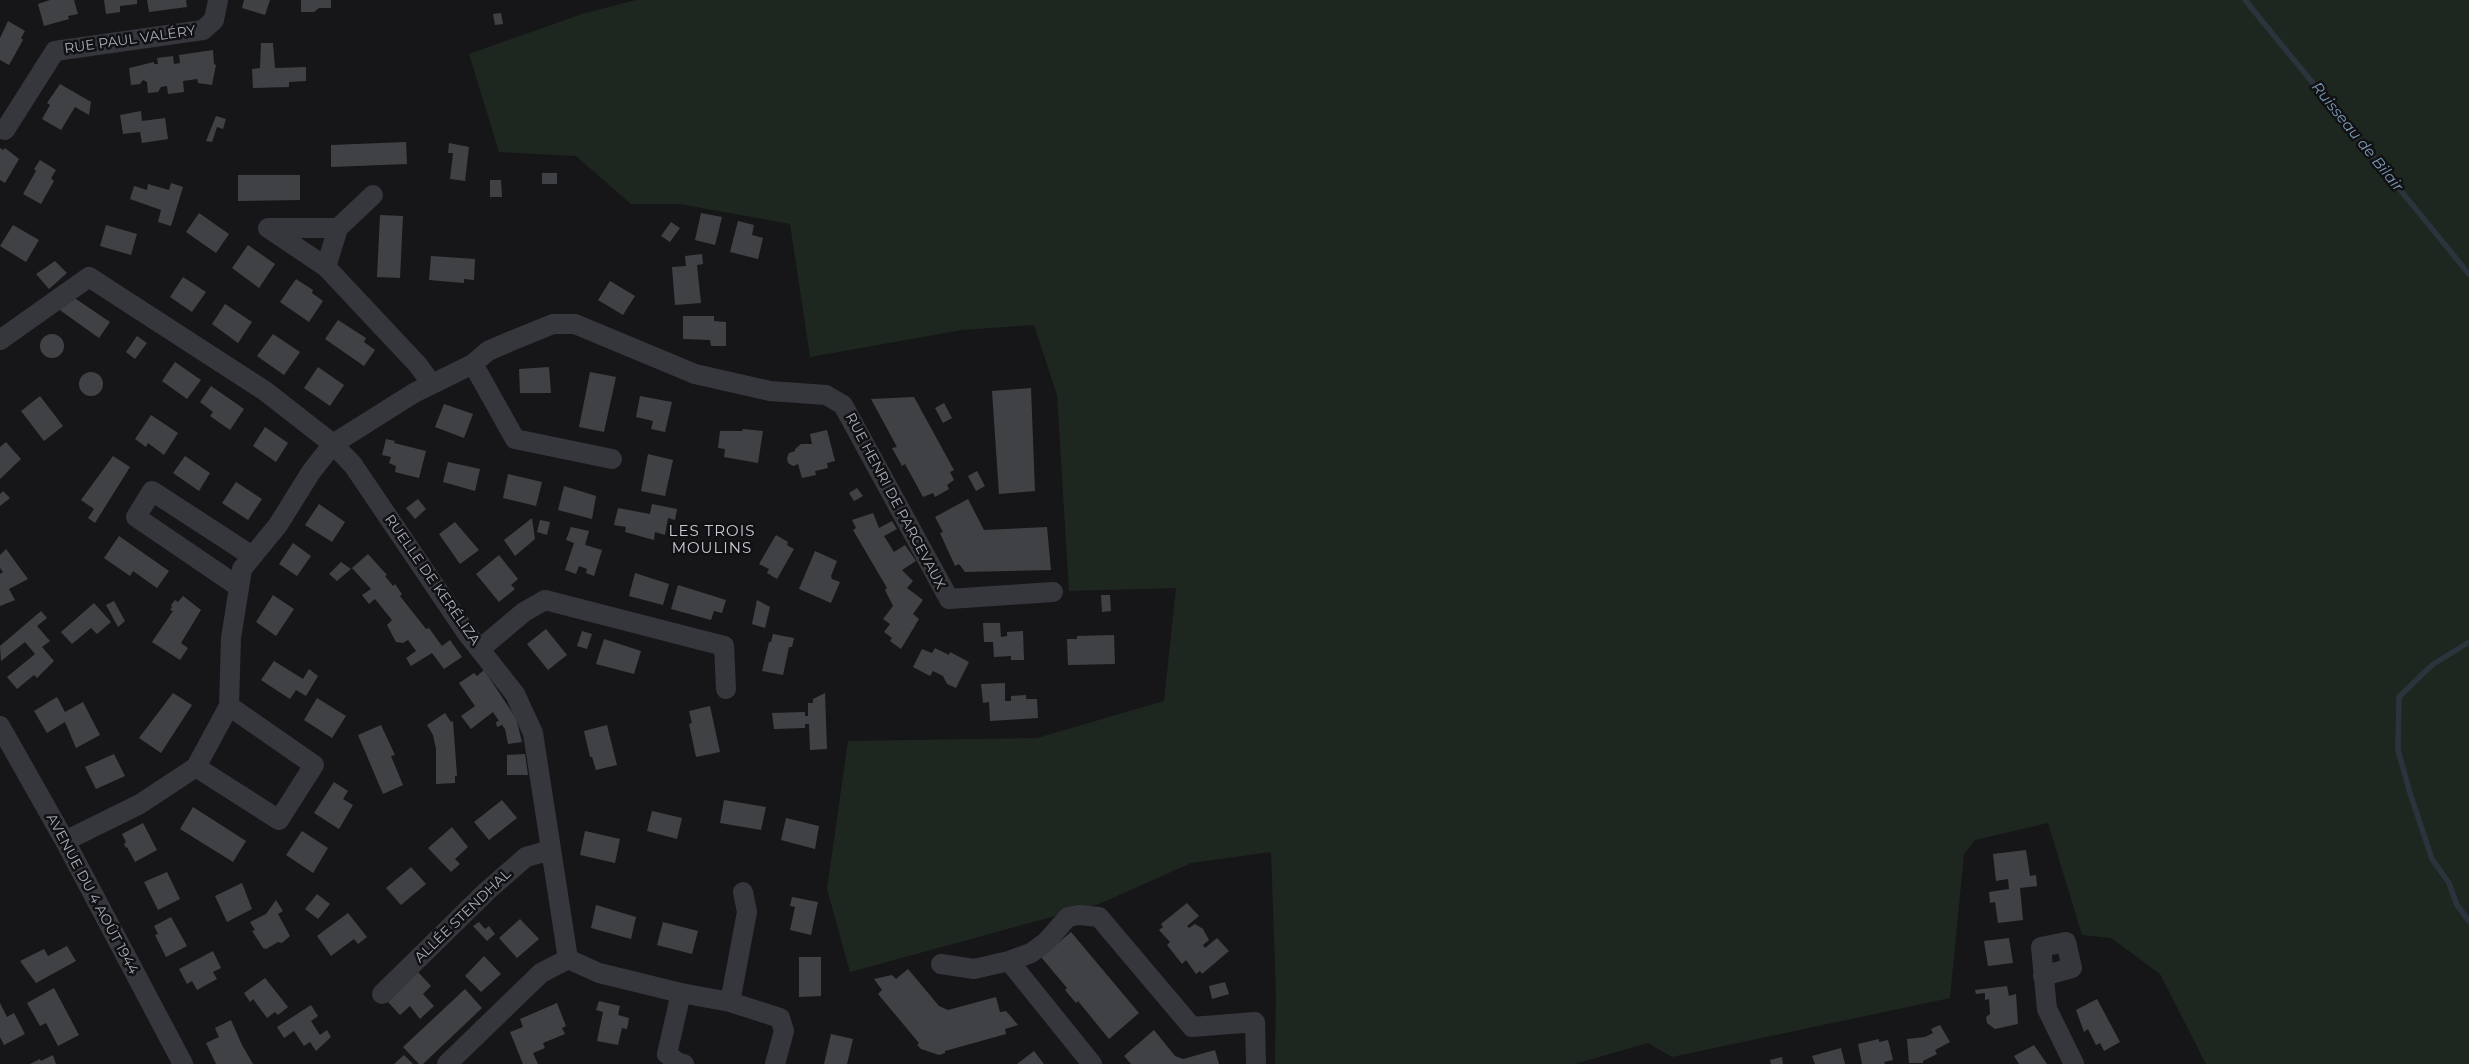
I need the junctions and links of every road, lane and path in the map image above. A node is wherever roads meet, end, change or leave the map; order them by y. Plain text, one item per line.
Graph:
1 (218, 0) edge
2 (5, 130) dead end
3 (373, 195) dead end
4 (338, 228) junction
5 (326, 267) junction
6 (0, 340) edge
7 (473, 364) junction
8 (431, 384) junction
9 (333, 444) junction
10 (612, 459) dead end
11 (252, 556) junction
12 (239, 587) junction
13 (1054, 592) dead end
14 (480, 649) junction
15 (726, 689) dead end
16 (229, 706) junction
17 (3, 737) edge
18 (196, 767) junction
19 (65, 841) junction
20 (552, 850) junction
21 (743, 892) dead end
22 (568, 959) junction
23 (1008, 961) junction
24 (941, 964) dead end
25 (2043, 976) dead end
26 (681, 993) junction
27 (382, 994) dead end
28 (730, 1002) junction
29 (182, 1064) edge
30 (447, 1064) edge
31 (684, 1064) edge
32 (775, 1064) edge
33 (1092, 1064) edge
34 (1256, 1064) edge
35 (2074, 1064) edge

1 - 2 street, RUE PAUL VALÉRY
3 - 4 street
4 - 5 street
4 - 5 street
5 - 8 street
6 - 9 street, RUELLE DE KERÉLIZA
7 - 8 street, RUE HENRI DE PARCEVAUX
7 - 10 street
7 - 13 street, RUE HENRI DE PARCEVAUX
8 - 9 street, RUE HENRI DE PARCEVAUX
9 - 11 street
9 - 14 street, RUELLE DE KERÉLIZA
11 - 12 street
11 - 12 street
12 - 16 street
14 - 15 street
14 - 20 street, RUELLE DE KERÉLIZA
16 - 18 street
16 - 18 street
17 - 19 street, AVENUE DU 4 AOÛT 1944
18 - 19 street
19 - 29 street, AVENUE DU 4 AOÛT 1944
20 - 22 street, RUELLE DE KERÉLIZA
20 - 27 street, ALLÉE STENDHAL
21 - 28 street
22 - 26 street
22 - 30 street
23 - 24 street
23 - 33 street
23 - 34 street
25 - 35 street
26 - 28 street
26 - 31 street
28 - 32 street

